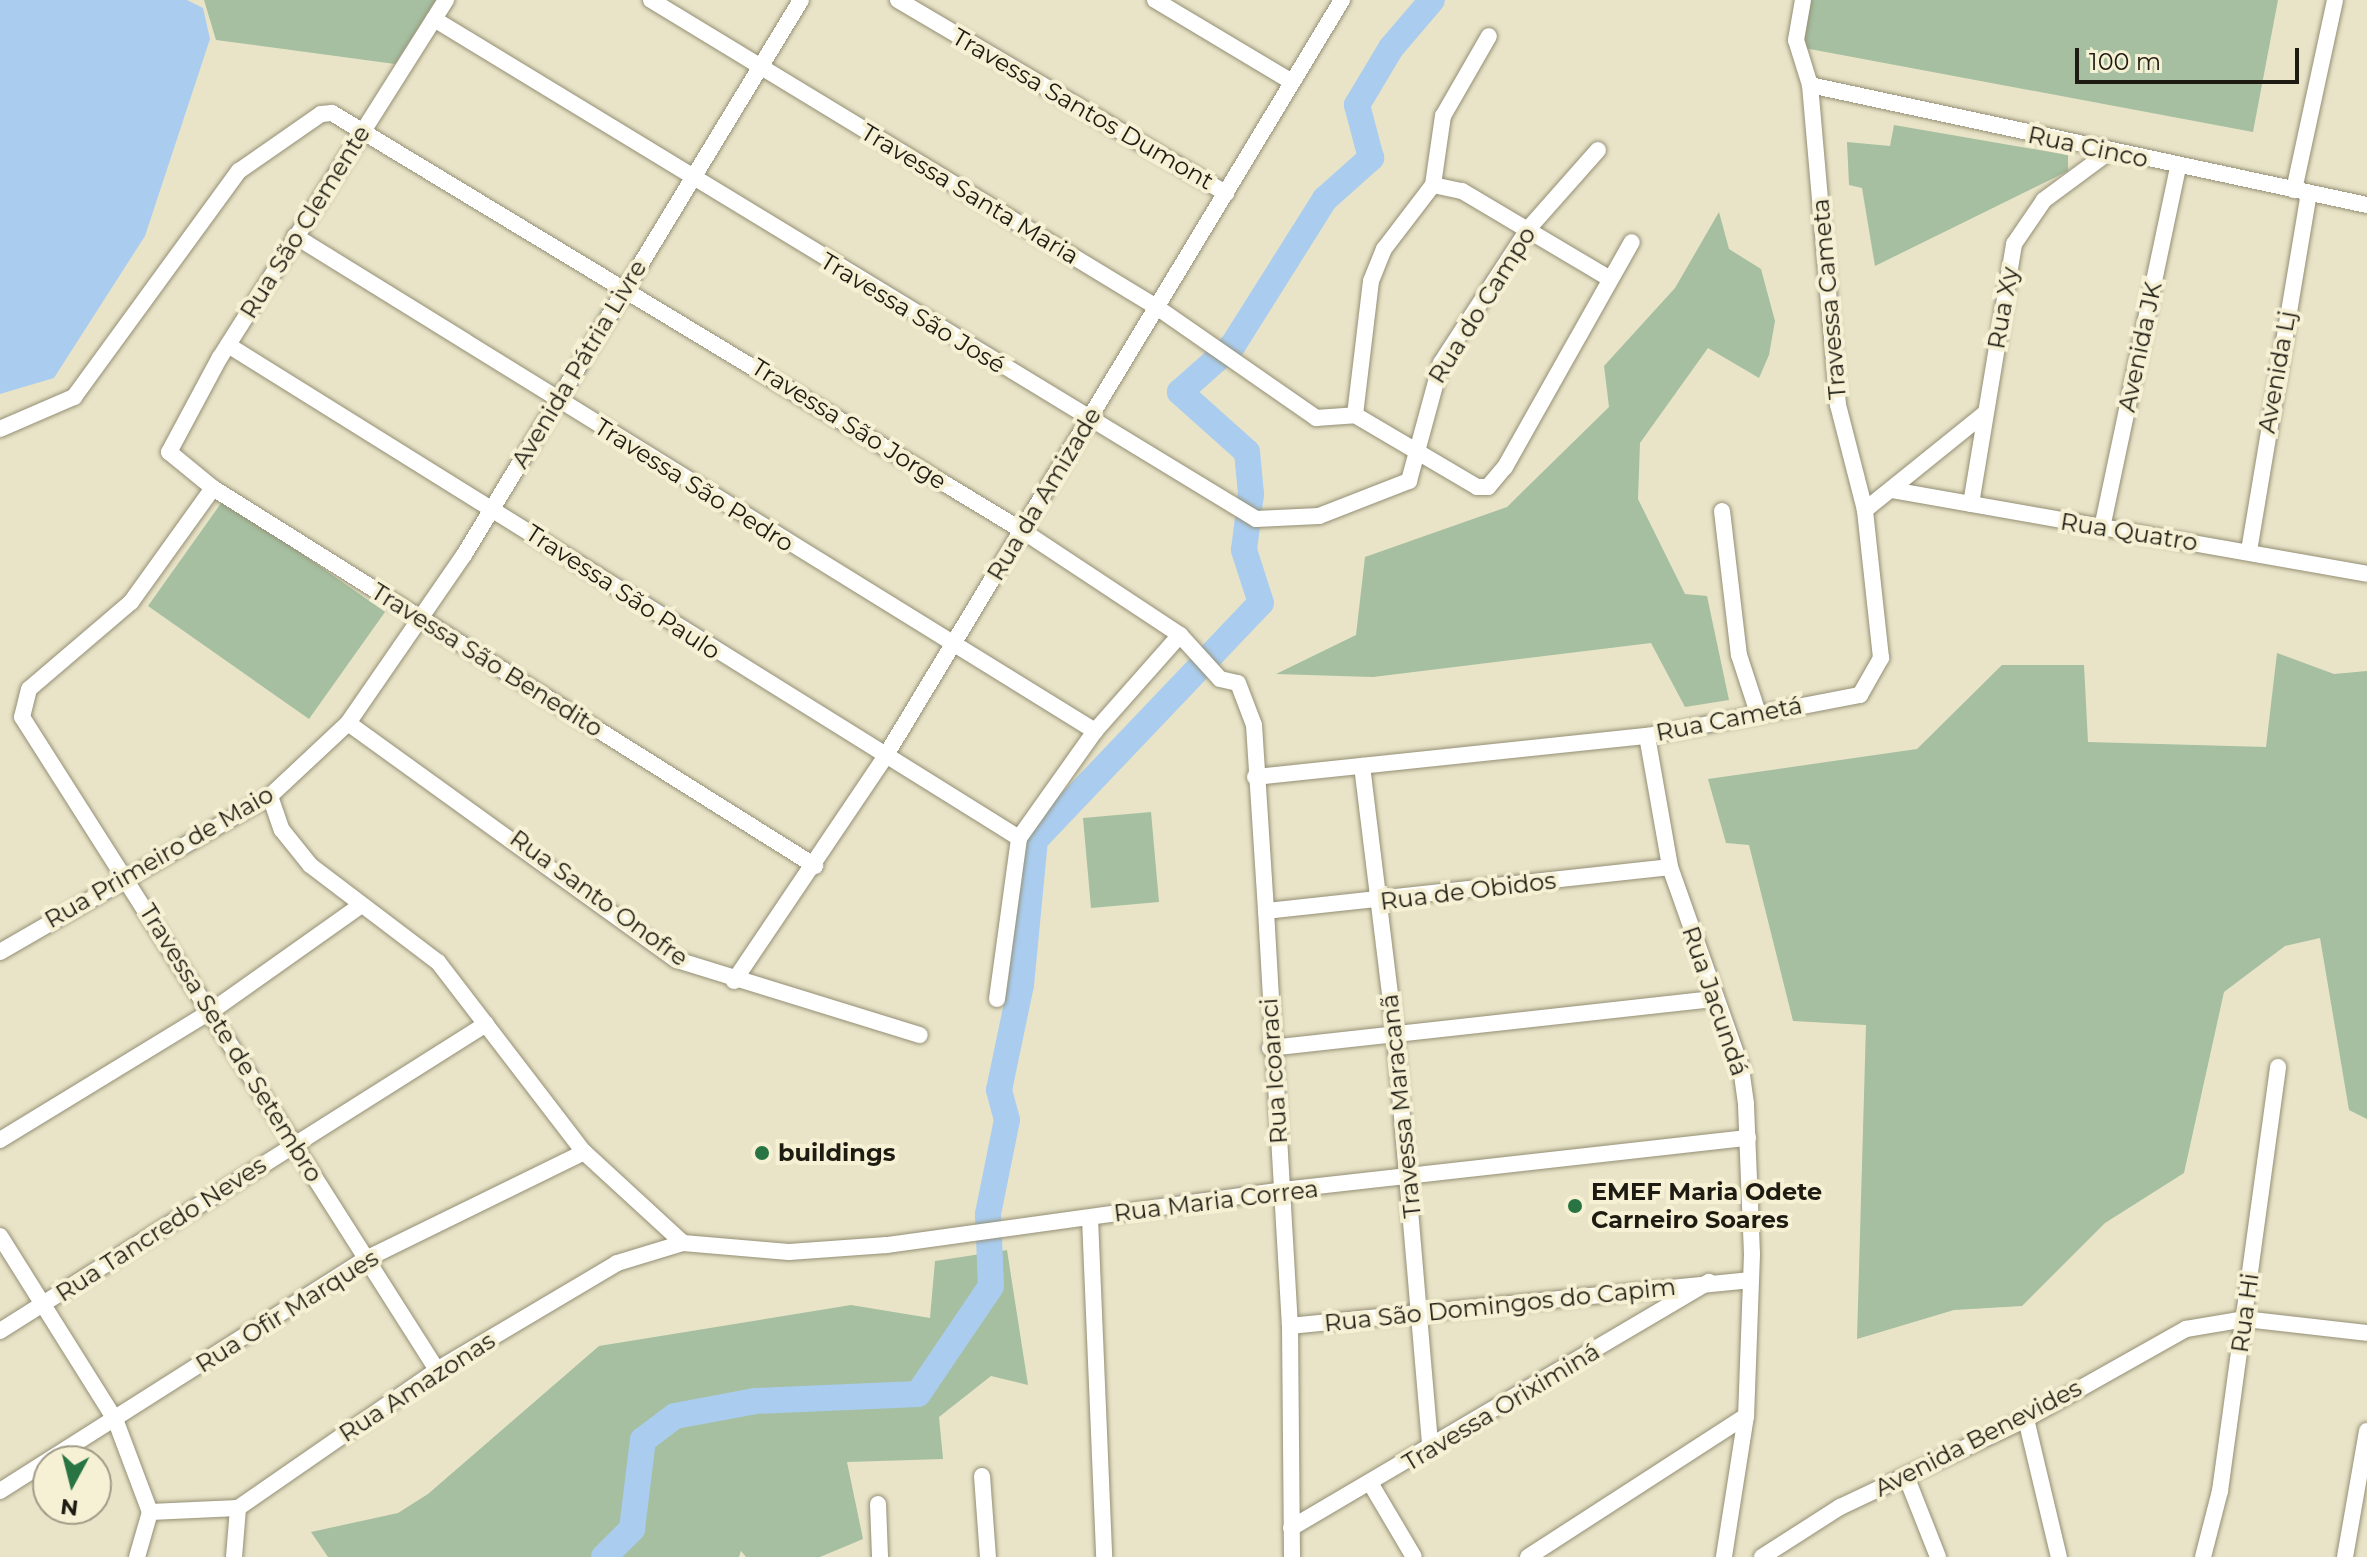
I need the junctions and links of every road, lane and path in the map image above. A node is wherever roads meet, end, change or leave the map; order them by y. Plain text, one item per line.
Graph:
1 (446, 0) edge
2 (651, 0) edge
3 (801, 0) edge
4 (898, 0) edge
5 (1155, 0) edge
6 (1342, 0) edge
7 (1803, 0) edge
8 (2335, 0) edge
9 (434, 19) junction
10 (1489, 36) dead end
11 (758, 66) junction
12 (1292, 82) junction
13 (1810, 85) junction
14 (364, 129) junction
15 (1598, 150) dead end
16 (2109, 152) junction
17 (2178, 167) junction
18 (690, 179) junction
19 (1433, 185) junction
20 (2302, 191) junction
21 (1226, 193) junction
22 (2367, 205) edge
23 (1529, 228) junction
24 (295, 236) junction
25 (1632, 242) dead end
26 (1610, 279) junction
27 (626, 286) junction
28 (1158, 308) junction
29 (228, 345) junction
30 (558, 402) junction
31 (1984, 414) junction
32 (1355, 415) junction
33 (1090, 419) junction
34 (0, 429) edge
35 (168, 446) joint
36 (1420, 456) junction
37 (1409, 481) joint
38 (213, 488) junction
39 (1892, 490) junction
40 (1971, 504) junction
41 (492, 507) junction
42 (1865, 510) junction
43 (1722, 511) dead end
44 (2102, 528) junction
45 (1023, 531) junction
46 (2249, 551) junction
47 (2367, 574) edge
48 (421, 618) junction
49 (1180, 635) junction
50 (952, 644) junction
51 (1758, 713) junction
52 (348, 723) junction
53 (1095, 731) junction
54 (1647, 736) junction
55 (883, 760) junction
56 (1362, 766) junction
57 (1255, 777) junction
58 (270, 796) junction
59 (1019, 838) junction
60 (815, 866) junction
61 (1670, 867) junction
62 (125, 873) junction
63 (1379, 902) junction
64 (360, 906) junction
65 (1266, 911) junction
66 (0, 952) edge
67 (734, 981) junction
68 (997, 999) dead end
69 (1714, 999) junction
70 (213, 1010) junction
71 (486, 1024) junction
72 (920, 1035) dead end
73 (1395, 1035) junction
74 (1270, 1048) junction
75 (2278, 1067) dead end
76 (1748, 1138) junction
77 (0, 1140) edge
78 (293, 1144) junction
79 (584, 1152) junction
80 (1409, 1180) junction
81 (1282, 1190) junction
82 (1090, 1218) junction
83 (0, 1236) edge
84 (683, 1243) junction
85 (366, 1259) junction
86 (1751, 1280) junction
87 (1709, 1282) junction
88 (44, 1304) junction
89 (1421, 1317) junction
90 (2245, 1319) junction
91 (1290, 1326) junction
92 (0, 1331) edge
93 (2367, 1333) edge
94 (437, 1370) junction
95 (1746, 1416) junction
96 (115, 1419) junction
97 (2026, 1419) junction
98 (2367, 1431) edge
99 (1430, 1446) junction
100 (982, 1476) dead end
101 (1906, 1476) junction
102 (1372, 1486) junction
103 (0, 1491) edge
104 (878, 1504) dead end
105 (238, 1508) junction
106 (150, 1512) junction
107 (1291, 1528) junction
108 (137, 1557) edge
109 (234, 1557) edge
110 (880, 1557) edge
111 (988, 1557) edge
112 (1104, 1557) edge
113 (1292, 1557) edge
114 (1414, 1557) edge
115 (1528, 1557) edge
116 (1724, 1557) edge
117 (1762, 1557) edge
118 (1938, 1557) edge
119 (2059, 1557) edge
120 (2203, 1557) edge
121 (2345, 1557) edge

1 - 9 street, Rua São Clemente
2 - 11 street, Travessa Santa Maria
3 - 11 street, Avenida Pátria Livre
4 - 21 street, Travessa Santos Dumont
5 - 12 street
6 - 12 street, Rua da Amizade
7 - 13 street, Travessa Cameta
8 - 20 street, Avenida Lj
9 - 14 street, Rua São Clemente
9 - 18 street, Travessa São José
10 - 19 street
11 - 18 street, Avenida Pátria Livre
11 - 28 street, Travessa Santa Maria
12 - 21 street, Rua da Amizade
13 - 16 street, Rua Cinco
13 - 42 street, Travessa Cameta
14 - 24 street, Rua São Clemente
14 - 27 street, Travessa São Jorge
14 - 34 street, Travessa São Jorge
15 - 23 street, Rua do Campo
16 - 17 street, Rua Cinco
16 - 31 street, Rua Xy
17 - 20 street, Rua Cinco
17 - 44 street, Avenida JK
18 - 27 street, Avenida Pátria Livre
18 - 33 street, Travessa São José
19 - 23 street
19 - 32 street
20 - 22 street, Rua Cinco
20 - 46 street, Avenida Lj
21 - 28 street, Rua da Amizade
23 - 26 street
23 - 36 street, Rua do Campo
24 - 29 street, Rua São Clemente
24 - 30 street, Travessa São Pedro
25 - 26 street
26 - 36 street
27 - 30 street, Avenida Pátria Livre
27 - 45 street, Travessa São Jorge
28 - 32 street, Travessa Santa Maria
28 - 33 street, Rua da Amizade
29 - 35 street, Rua São Clemente
29 - 41 street, Travessa São Paulo
30 - 41 street, Avenida Pátria Livre
30 - 50 street, Travessa São Pedro
31 - 39 street
31 - 40 street, Rua Xy
32 - 36 street
33 - 37 street, Travessa São José
33 - 45 street, Rua da Amizade
35 - 38 street, Travessa São Benedito
36 - 37 street, Rua do Campo
38 - 48 street, Travessa São Benedito
38 - 62 street, Travessa Sete de Setembro
39 - 40 street, Rua Quatro
39 - 42 street
40 - 44 street, Rua Quatro
41 - 48 street, Avenida Pátria Livre
41 - 55 street, Travessa São Paulo
42 - 51 street, Rua Cametá
43 - 51 street
44 - 46 street, Rua Quatro
45 - 49 street, Travessa São Jorge
45 - 50 street, Rua da Amizade
46 - 47 street, Rua Quatro
48 - 52 street, Avenida Pátria Livre
48 - 60 street, Travessa São Benedito
49 - 53 street
49 - 57 street, Travessa São Jorge
50 - 53 street, Travessa São Pedro
50 - 55 street, Rua da Amizade
51 - 54 street, Rua Cametá
52 - 58 street, Rua Primeiro de Maio
52 - 67 street, Rua Santo Onofre
53 - 59 street
54 - 56 street, Rua Cametá
54 - 61 street, Rua Jacundá
55 - 59 street, Travessa São Paulo
55 - 60 street, Rua da Amizade
56 - 57 street, Rua Cametá
56 - 63 street, Travessa Maracanã
57 - 65 street, Rua Icoaraci
58 - 62 street, Rua Primeiro de Maio
58 - 64 street
59 - 68 street
60 - 67 street, Rua da Amizade
61 - 63 street, Rua de Obidos
61 - 69 street, Rua Jacundá
62 - 66 street, Rua Primeiro de Maio
62 - 70 street, Travessa Sete de Setembro
63 - 65 street, Rua de Obidos
63 - 73 street, Travessa Maracanã
64 - 70 street
64 - 71 street
65 - 74 street, Rua Icoaraci
67 - 72 street, Rua Santo Onofre
69 - 73 street
69 - 76 street, Rua Jacundá
70 - 77 street
70 - 78 street, Travessa Sete de Setembro
71 - 78 street, Rua Tancredo Neves
71 - 79 street
73 - 74 street
73 - 80 street, Travessa Maracanã
74 - 81 street, Rua Icoaraci
75 - 90 street, Rua Hi
76 - 80 street, Rua Maria Correa
76 - 86 street, Rua Jacundá
78 - 85 street, Travessa Sete de Setembro
78 - 88 street, Rua Tancredo Neves
79 - 84 street
79 - 85 street, Rua Ofir Marques
80 - 81 street, Rua Maria Correa
80 - 89 street, Travessa Maracanã
81 - 82 street, Rua Maria Correa
81 - 91 street, Rua Icoaraci
82 - 84 street, Rua Maria Correa
82 - 112 street
83 - 88 street
84 - 94 street, Rua Amazonas
85 - 94 street, Travessa Sete de Setembro
85 - 96 street, Rua Ofir Marques
86 - 87 street, Rua São Domingos do Capim
86 - 95 street, Rua Jacundá
87 - 89 street, Rua São Domingos do Capim
87 - 99 street, Travessa Oriximiná
88 - 92 street, Rua Tancredo Neves
88 - 96 street
89 - 91 street, Rua São Domingos do Capim
89 - 99 street, Travessa Maracanã
90 - 93 street, Avenida Benevides
90 - 97 street, Avenida Benevides
90 - 120 street, Rua Hi
91 - 107 street, Rua Icoaraci
94 - 105 street, Rua Amazonas
95 - 115 street
95 - 116 street, Rua Jacundá
96 - 103 street, Rua Ofir Marques
96 - 106 street
97 - 101 street, Avenida Benevides
97 - 119 street
98 - 121 street
99 - 102 street, Travessa Oriximiná
100 - 111 street
101 - 117 street, Avenida Benevides
101 - 118 street
102 - 107 street, Travessa Oriximiná
102 - 114 street
104 - 110 street
105 - 106 street
105 - 109 street
106 - 108 street
107 - 113 street, Rua Icoaraci

